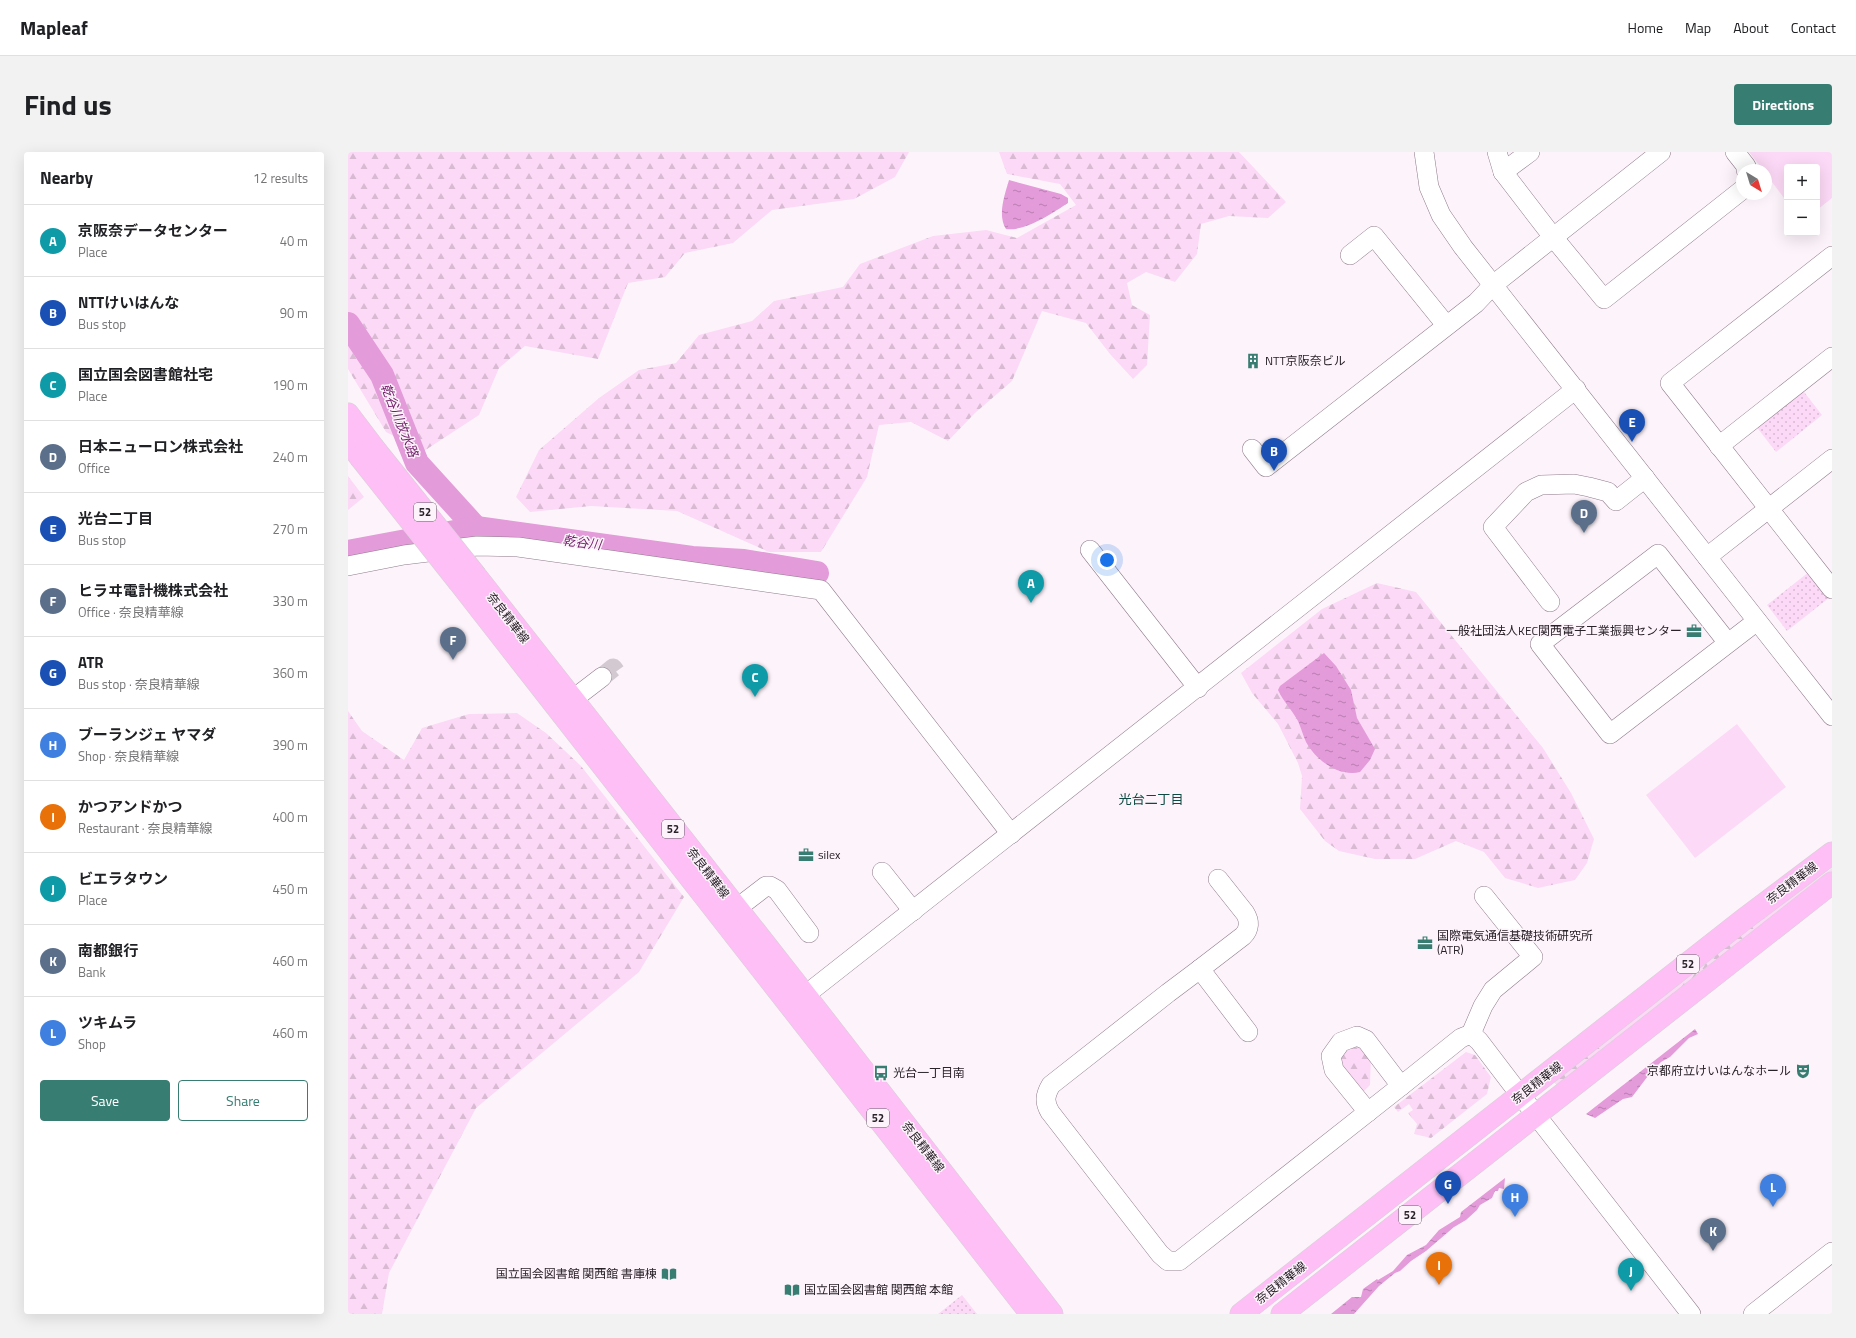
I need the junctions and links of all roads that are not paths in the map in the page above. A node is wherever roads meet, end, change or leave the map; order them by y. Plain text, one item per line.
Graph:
1 (1424, 152) edge
2 (1497, 152) edge
3 (1530, 152) edge
4 (1661, 152) edge
5 (1735, 152) edge
6 (1744, 164) edge
7 (1503, 172) junction
8 (1736, 195) edge
9 (1553, 237) junction
10 (1350, 255) dead end
11 (1829, 266) edge
12 (1493, 285) junction
13 (1446, 325) junction
14 (1832, 357) edge
15 (1576, 389) junction
16 (348, 414) edge
17 (1719, 446) junction
18 (361, 448) edge
19 (1252, 449) dead end
20 (1832, 459) edge
21 (1645, 478) junction
22 (1769, 509) junction
23 (1090, 550) dead end
24 (1707, 557) junction
25 (348, 566) edge
26 (1825, 567) edge
27 (467, 579) junction
28 (1832, 589) edge
29 (1550, 602) dead end
30 (1757, 621) junction
31 (1728, 643) junction
32 (602, 677) tunnel mouth
33 (1198, 688) junction
34 (572, 700) junction
35 (1832, 716) edge
36 (1011, 834) junction
37 (1832, 853) edge
38 (882, 872) dead end
39 (1218, 879) dead end
40 (1832, 883) edge
41 (1484, 896) dead end
42 (736, 909) junction
43 (913, 911) junction
44 (809, 933) dead end
45 (1200, 970) junction
46 (798, 1000) junction
47 (1248, 1032) dead end
48 (1471, 1034) junction
49 (1401, 1086) junction
50 (1521, 1095) junction
51 (1368, 1112) junction
52 (1536, 1115) junction
53 (1832, 1252) edge
54 (1031, 1314) edge
55 (1052, 1314) edge
56 (1241, 1314) edge
57 (1282, 1314) edge
58 (1691, 1314) edge
59 (1753, 1314) edge

1 - 12 street
2 - 7 street
3 - 7 street
4 - 9 street
5 - 6 street
7 - 9 street
8 - 9 street
9 - 12 street
10 - 13 street
11 - 17 street
12 - 13 street
12 - 15 street
13 - 19 street
14 - 17 street
15 - 21 street
15 - 33 street
16 - 18 main road, 奈良精華線 / 52
17 - 22 street
18 - 27 main road, 奈良精華線 / 52, bridge
20 - 22 street
21 - 24 street
21 - 29 street
22 - 24 street
22 - 26 street
23 - 33 street
24 - 30 street
25 - 36 street
26 - 28 street
27 - 34 main road, 奈良精華線 / 52
27 - 46 main road, 奈良精華線 / 52
30 - 31 street
30 - 35 street
31 - 31 street
32 - 34 street
33 - 36 street
34 - 42 main road, 奈良精華線 / 52
36 - 43 street
37 - 50 main road, 奈良精華線 / 52
38 - 43 street
39 - 45 street
40 - 52 main road, 奈良精華線 / 52
41 - 48 street
42 - 44 street
42 - 46 main road, 奈良精華線 / 52
43 - 46 street
45 - 47 street
45 - 51 street
46 - 54 main road, 奈良精華線 / 52
46 - 55 main road, 奈良精華線 / 52
48 - 49 street
48 - 50 street
49 - 51 street
49 - 51 street
50 - 52 street
50 - 56 main road, 奈良精華線 / 52
52 - 57 main road, 奈良精華線 / 52
52 - 58 street
53 - 59 street

